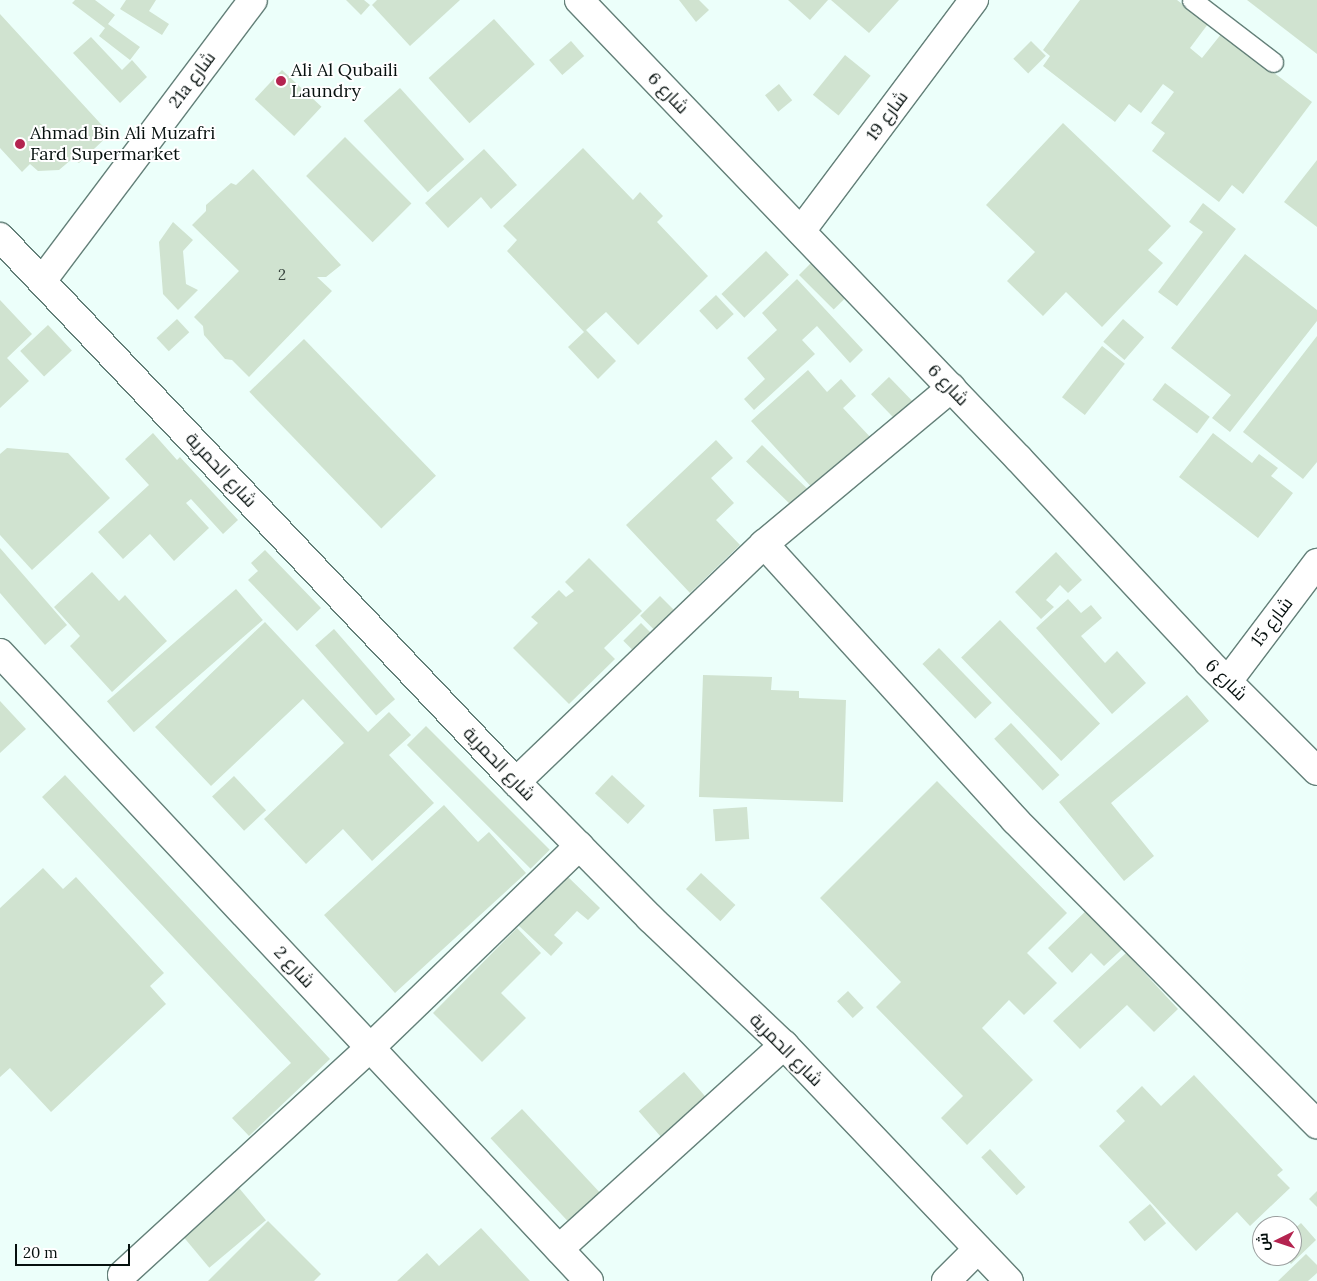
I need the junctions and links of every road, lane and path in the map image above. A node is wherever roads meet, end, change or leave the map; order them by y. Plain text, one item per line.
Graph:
1 (579, 0) edge
2 (974, 0) edge
3 (1192, 0) edge
4 (245, 3) edge
5 (1273, 62) dead end
6 (801, 232) junction
7 (0, 237) edge
8 (42, 281) junction
9 (951, 388) junction
10 (764, 544) junction
11 (1317, 563) edge
12 (0, 653) edge
13 (1228, 681) junction
14 (1317, 771) edge
15 (516, 782) junction
16 (579, 846) junction
17 (784, 1046) junction
18 (370, 1048) junction
19 (1317, 1124) edge
20 (559, 1249) junction
21 (978, 1249) junction
22 (122, 1275) dead end
23 (588, 1281) edge
24 (946, 1281) edge
25 (1009, 1281) edge

1 - 6 street, شارع 6
2 - 6 street, شارع 19
3 - 5 lane
4 - 8 street, 21a شارع
6 - 9 street, شارع 6
7 - 8 street, شارع الحمرية
8 - 15 street, شارع الحمرية
9 - 10 street
9 - 13 street, شارع 6
10 - 15 street
10 - 19 street
11 - 13 street, شارع 15
12 - 18 street, شارع 2
13 - 14 street, شارع 6
15 - 16 street, شارع الحمرية
16 - 17 street, شارع الحمرية
16 - 18 street
17 - 20 street
17 - 21 street, شارع الحمرية
18 - 20 street, شارع 2
18 - 22 street
20 - 23 street, شارع 2
21 - 24 street
21 - 25 street, شارع الحمرية

